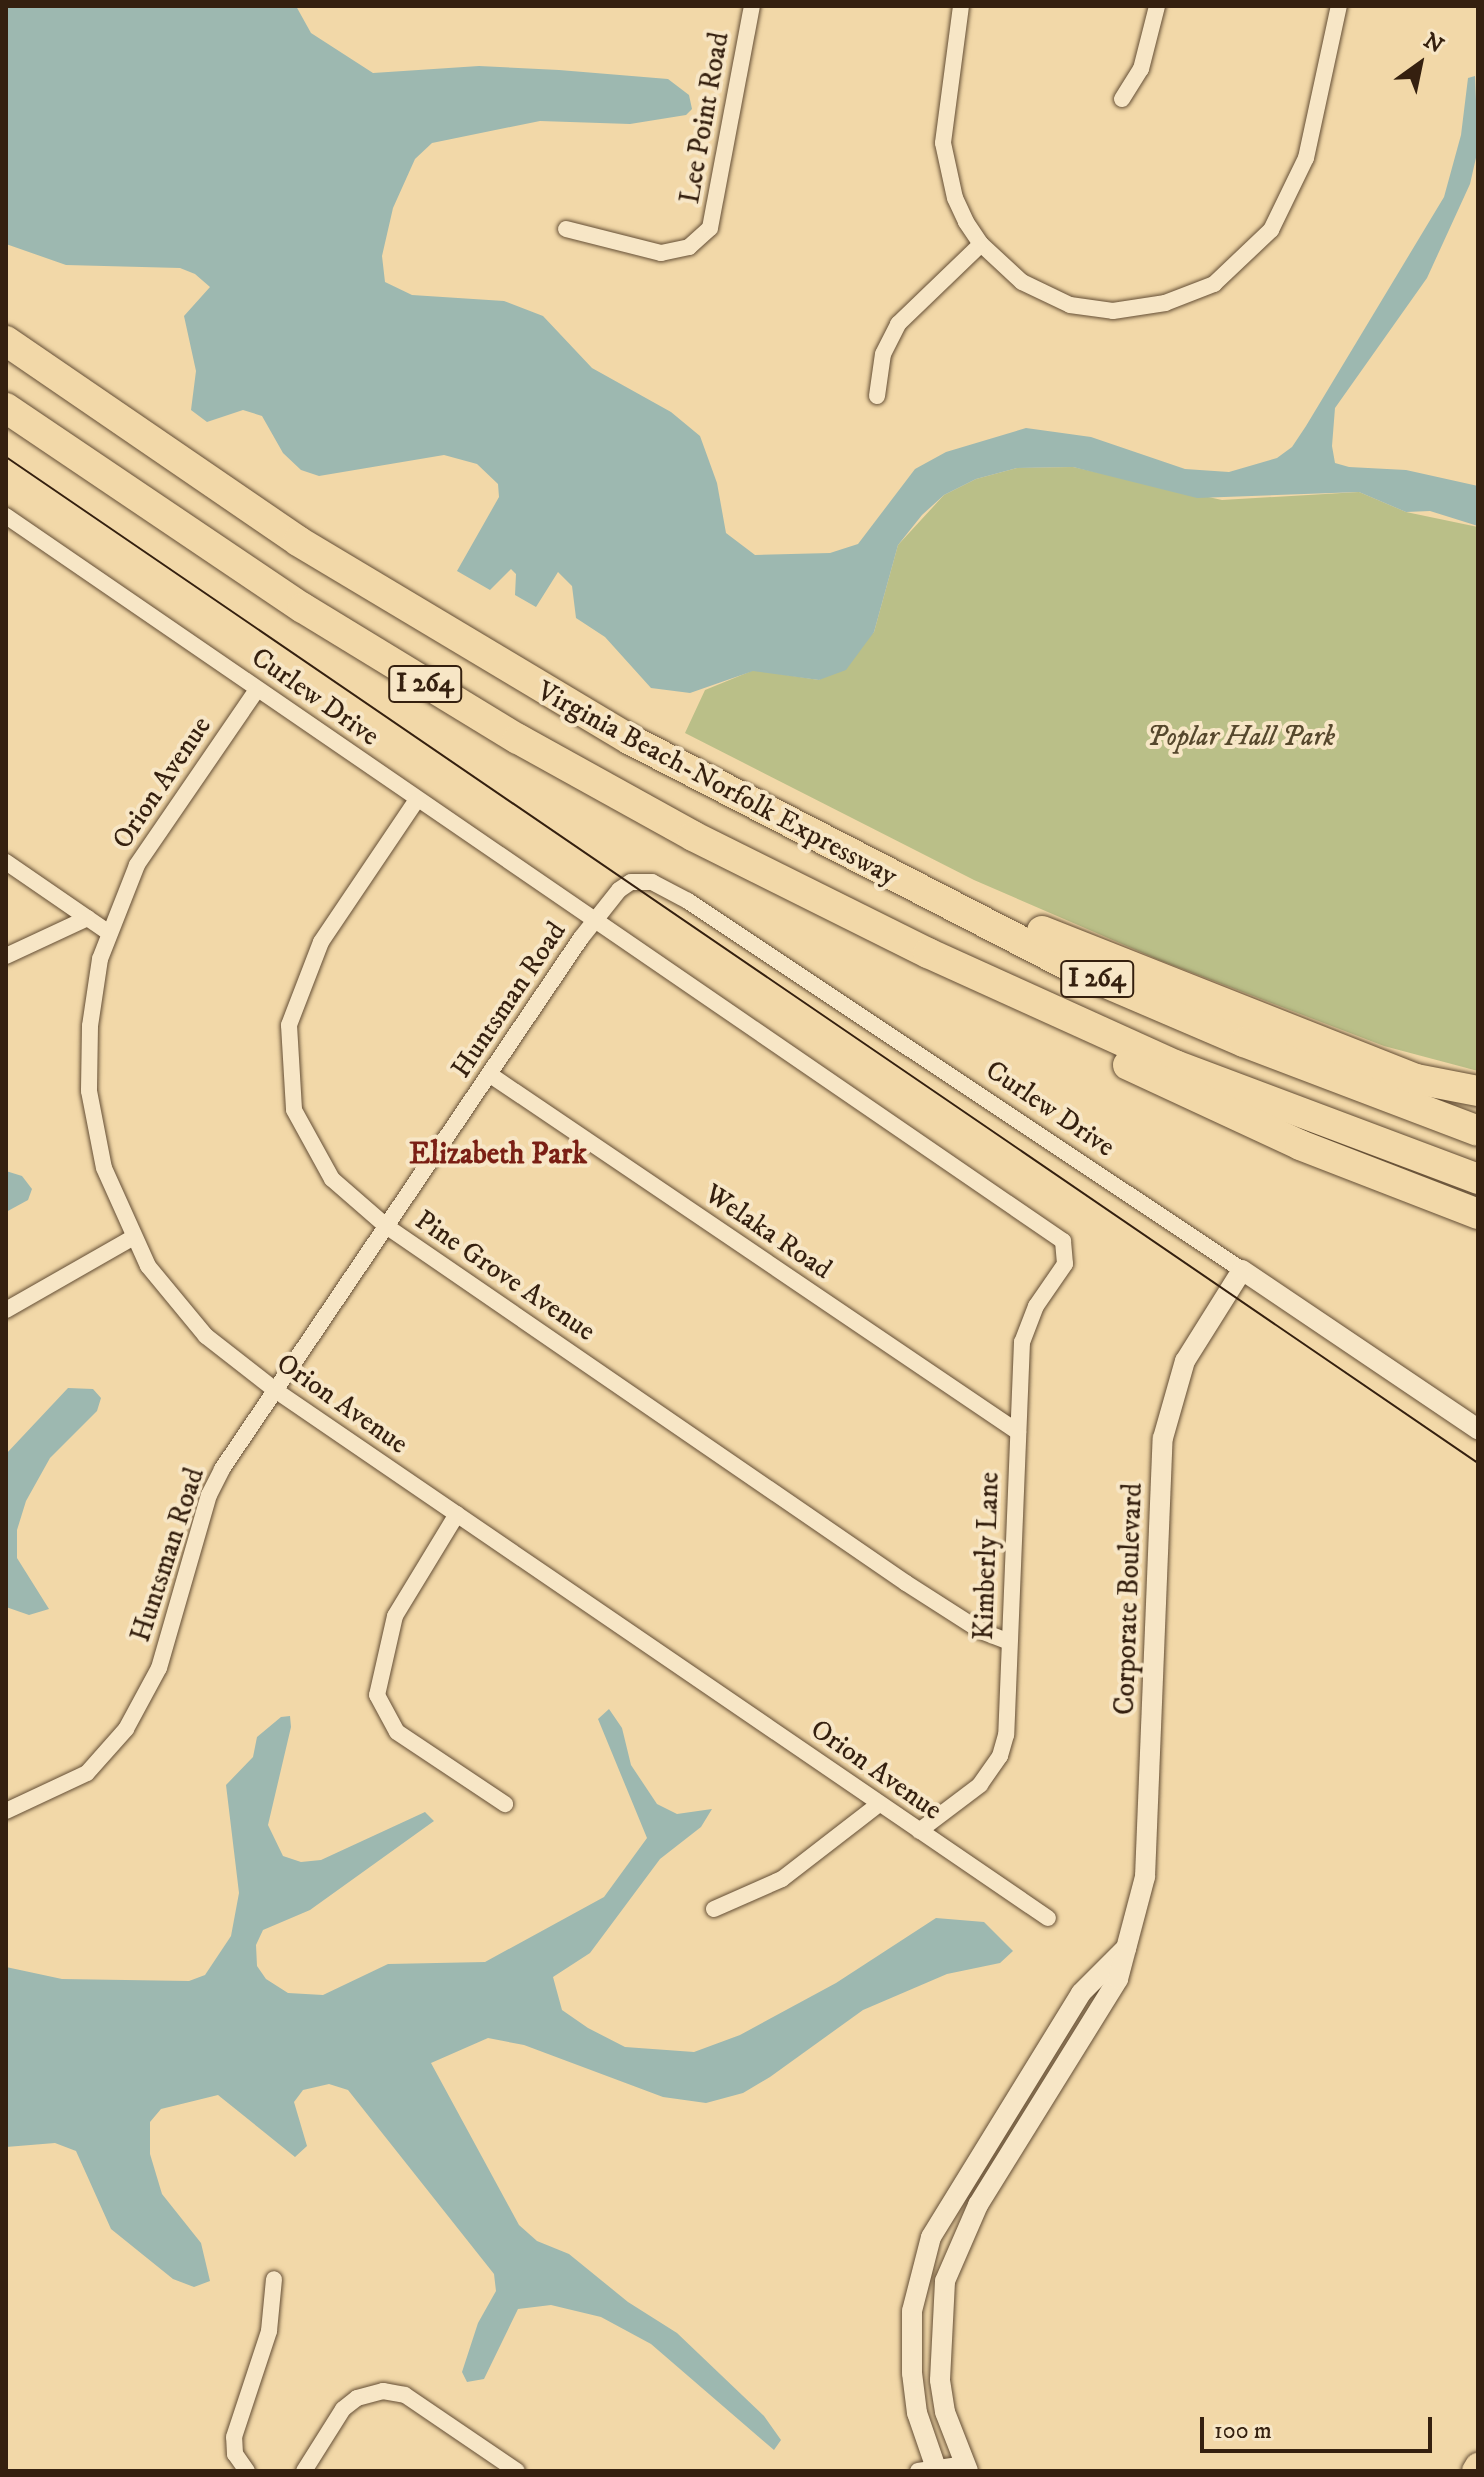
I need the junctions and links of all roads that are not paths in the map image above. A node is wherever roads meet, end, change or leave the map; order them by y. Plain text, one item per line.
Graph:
1 (752, 6) edge
2 (961, 6) edge
3 (1157, 6) edge
4 (1339, 6) edge
5 (1122, 99) dead end
6 (566, 229) dead end
7 (981, 244) junction
8 (6, 341) edge
9 (877, 396) dead end
10 (6, 408) edge
11 (6, 516) edge
12 (256, 691) junction
13 (731, 792) junction
14 (416, 801) junction
15 (6, 862) edge
16 (88, 918) junction
17 (594, 921) junction
18 (108, 932) junction
19 (928, 953) junction
20 (6, 956) edge
21 (489, 1074) junction
22 (1478, 1091) edge
23 (1478, 1131) edge
24 (1478, 1179) edge
25 (1478, 1214) edge
26 (386, 1226) junction
27 (132, 1238) junction
28 (1067, 1257) joint
29 (1242, 1270) junction
30 (6, 1310) edge
31 (275, 1390) junction
32 (1478, 1429) edge
33 (1018, 1432) junction
34 (457, 1514) junction
35 (1009, 1642) junction
36 (505, 1804) dead end
37 (879, 1804) junction
38 (6, 1811) edge
39 (919, 1831) junction
40 (714, 1909) dead end
41 (1048, 1918) dead end
42 (1126, 1948) junction
43 (274, 2279) dead end
44 (966, 2468) edge
45 (930, 2470) edge
46 (247, 2471) edge
47 (304, 2471) edge
48 (517, 2471) edge

1 - 6 street, Lee Point Road
2 - 7 street
3 - 5 street
4 - 7 street
7 - 9 street
8 - 13 highway, Virginia Beach-Norfolk Expressway / I 264
10 - 19 highway, Virginia Beach-Norfolk Expressway / I 264
11 - 12 street, Curlew Drive
12 - 14 street, Curlew Drive
12 - 18 street, Orion Avenue
13 - 22 highway
13 - 23 highway, Virginia Beach-Norfolk Expressway / I 264
14 - 17 street, Curlew Drive
14 - 26 street, Pine Grove Avenue
15 - 16 street
16 - 18 street
16 - 20 street
17 - 21 street, Huntsman Road
17 - 28 street, Curlew Drive
17 - 29 street, Curlew Drive
18 - 27 street, Orion Avenue
19 - 24 highway, Virginia Beach-Norfolk Expressway / I 264
19 - 25 highway
21 - 26 street, Huntsman Road
21 - 33 street, Welaka Road
26 - 31 street, Huntsman Road
26 - 35 street, Pine Grove Avenue
27 - 30 street
27 - 31 street, Orion Avenue
28 - 33 street, Kimberly Lane
29 - 32 street, Curlew Drive
29 - 42 street, Corporate Boulevard
31 - 34 street, Orion Avenue
31 - 38 street, Huntsman Road
33 - 35 street, Kimberly Lane
34 - 36 street
34 - 37 street, Orion Avenue
35 - 39 street, Kimberly Lane
37 - 39 street, Orion Avenue
37 - 40 street
39 - 41 street, Orion Avenue
42 - 44 street, Corporate Boulevard
42 - 45 street
43 - 46 street
44 - 45 street
47 - 48 street

